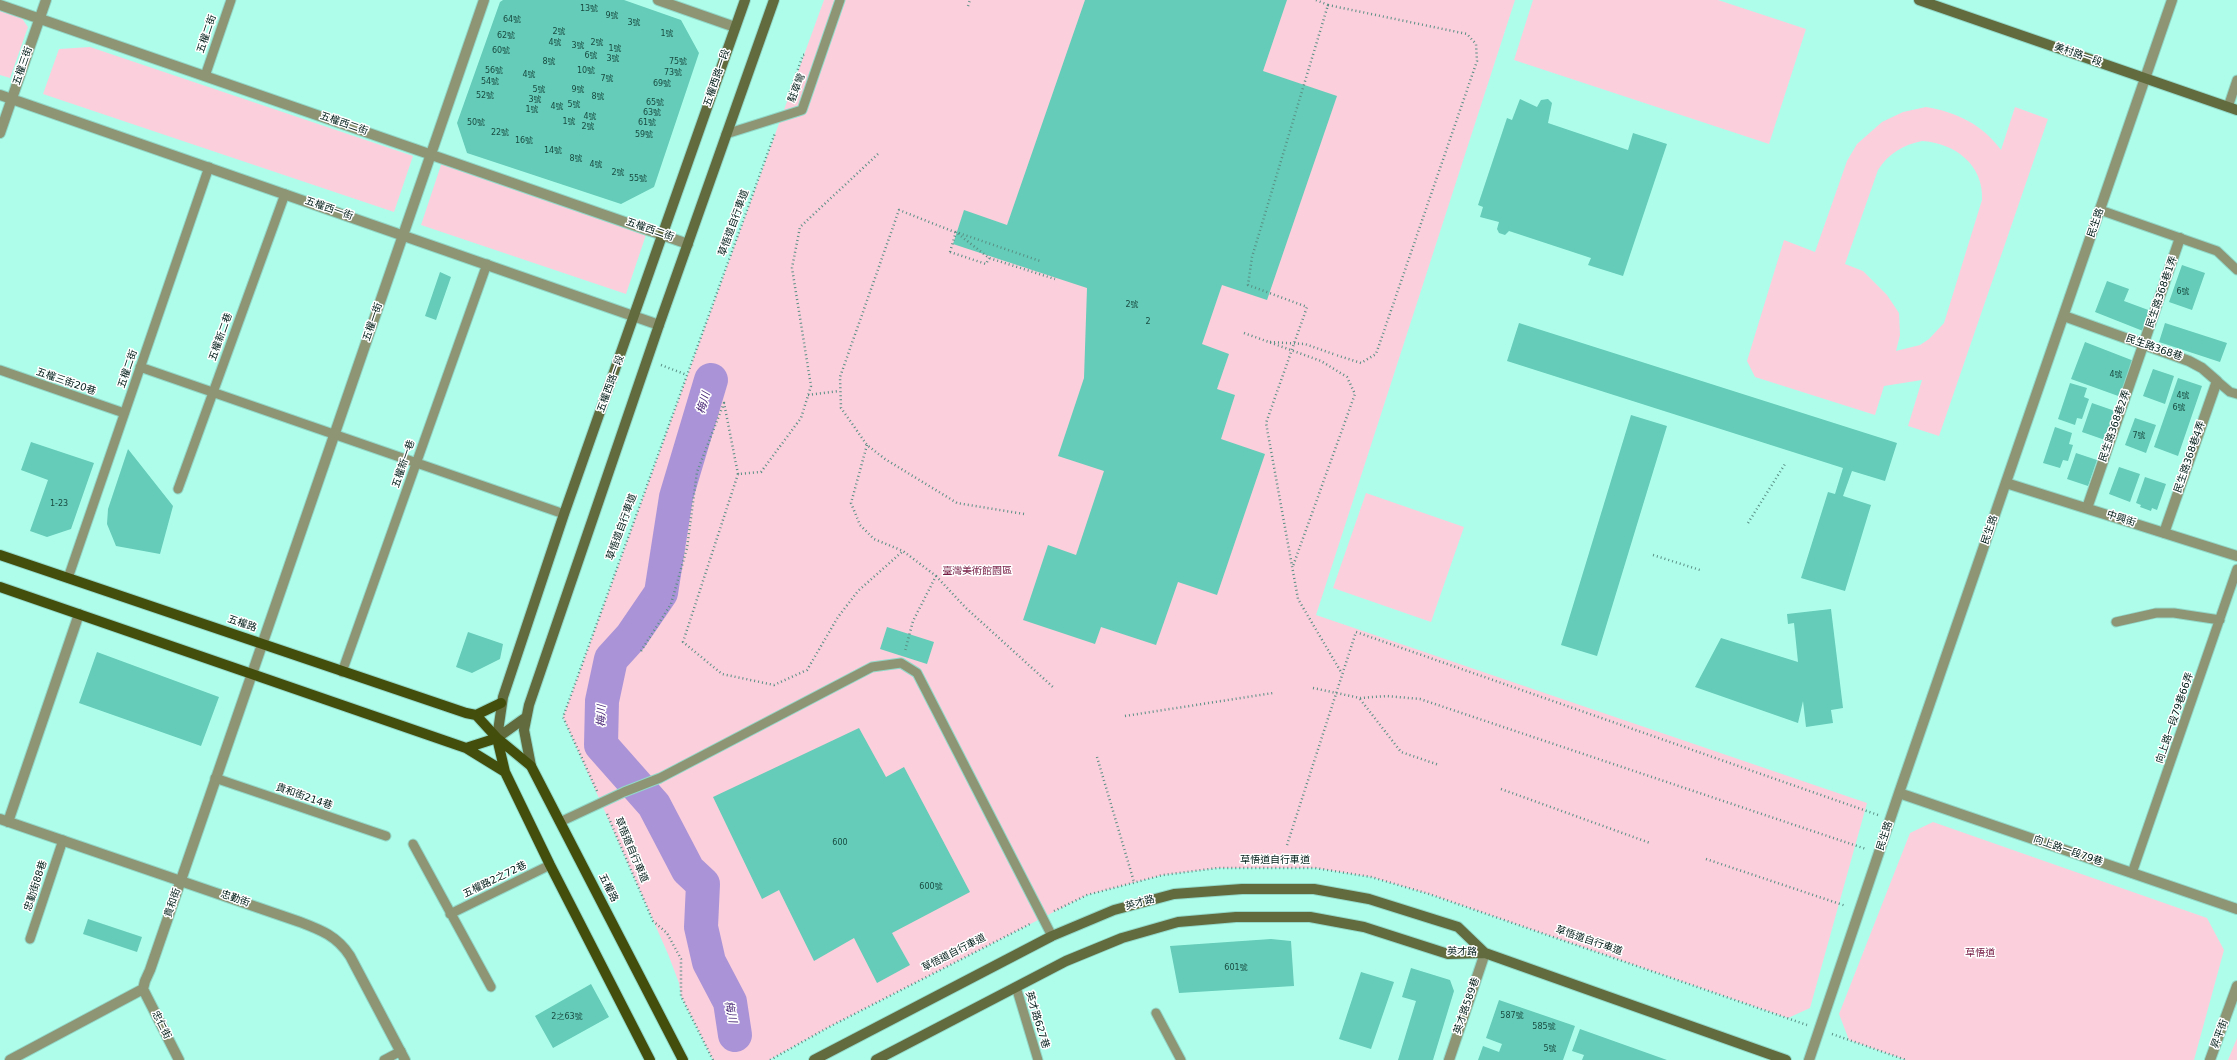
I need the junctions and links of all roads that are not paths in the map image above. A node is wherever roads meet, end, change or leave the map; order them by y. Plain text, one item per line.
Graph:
1 (46, 0) edge
2 (231, 0) edge
3 (484, 0) edge
4 (658, 0) edge
5 (744, 0) edge
6 (774, 0) edge
7 (840, 0) edge
8 (1919, 0) edge
9 (2172, 0) edge
10 (0, 5) edge
11 (40, 19) junction
12 (735, 27) junction
13 (205, 76) junction
14 (2146, 78) junction
15 (2237, 80) edge
16 (0, 95) edge
17 (12, 99) junction
18 (2232, 108) edge
19 (0, 133) edge
20 (726, 134) junction
21 (431, 155) junction
22 (209, 167) junction
23 (285, 194) junction
24 (2100, 210) junction
25 (663, 235) junction
26 (403, 236) junction
27 (2180, 238) junction
28 (688, 244) junction
29 (487, 264) junction
30 (2237, 270) edge
31 (2064, 316) junction
32 (635, 317) junction
33 (659, 325) junction
34 (2143, 345) junction
35 (140, 367) junction
36 (0, 370) edge
37 (2217, 381) junction
38 (213, 392) junction
39 (2237, 394) edge
40 (124, 413) junction
41 (335, 434) junction
42 (417, 462) junction
43 (2006, 483) junction
44 (178, 489) dead end
45 (2087, 508) junction
46 (564, 514) junction
47 (2164, 533) junction
48 (0, 555) edge
49 (2237, 556) edge
50 (2237, 569) edge
51 (68, 578) junction
52 (0, 587) edge
53 (79, 614) junction
54 (2220, 620) junction
55 (2116, 622) dead end
56 (262, 644) junction
57 (342, 672) junction
58 (251, 674) junction
59 (501, 703) junction
60 (476, 715) junction
61 (525, 718) junction
62 (498, 738) junction
63 (466, 748) junction
64 (531, 766) junction
65 (505, 772) junction
66 (215, 778) junction
67 (1899, 793) junction
68 (4, 821) edge
69 (560, 822) junction
70 (386, 836) dead end
71 (63, 840) junction
72 (413, 844) dead end
73 (550, 865) junction
74 (2132, 874) junction
75 (180, 880) junction
76 (2237, 909) edge
77 (450, 914) junction
78 (1052, 936) junction
79 (30, 940) dead end
80 (1485, 953) junction
81 (2237, 986) edge
82 (491, 987) dead end
83 (1016, 987) junction
84 (143, 989) junction
85 (1156, 1013) dead end
86 (403, 1056) edge
87 (10, 1060) edge
88 (179, 1060) edge
89 (384, 1060) edge
90 (650, 1060) edge
91 (682, 1060) edge
92 (814, 1060) edge
93 (876, 1060) edge
94 (1038, 1060) edge
95 (1181, 1060) edge
96 (1449, 1060) edge
97 (1786, 1060) edge
98 (1809, 1060) edge
99 (2210, 1060) edge

1 - 11 street, 五權三街
2 - 13 lane, 五權二街
3 - 21 street, 五權一街
4 - 12 street
5 - 12 main road, 五權西路一段
6 - 20 main road
7 - 20 lane, 駐車彎
8 - 14 main road, 美村路一段
9 - 14 street, 民生路
10 - 11 street, 五權西二街
11 - 13 street, 五權西二街
11 - 17 street, 五權三街
12 - 25 main road, 五權西路一段
13 - 21 street, 五權西二街
14 - 18 main road, 美村路一段
14 - 24 street, 民生路
15 - 18 lane
16 - 17 street, 五權西一街
17 - 19 street, 五權三街
17 - 22 street, 五權西一街
20 - 28 main road
21 - 25 street, 五權西二街
21 - 26 street, 五權一街
22 - 23 street, 五權西一街
22 - 35 lane, 五權二街
23 - 26 street, 五權西一街
23 - 38 lane, 五權新二巷
24 - 27 lane
24 - 31 street, 民生路
25 - 28 street, 五權西二街
25 - 32 main road, 五權西路一段
26 - 29 street, 五權西一街
26 - 41 street, 五權一街
27 - 30 lane
27 - 34 street, 民生路368巷1弄
28 - 33 main road
29 - 32 street, 五權西一街
29 - 42 lane, 五權新一巷
31 - 34 street, 民生路368巷
31 - 43 street, 民生路
32 - 33 street, 五權西一街
32 - 46 main road, 五權西路一段
33 - 61 main road
34 - 37 street, 民生路368巷
34 - 45 street, 民生路368巷2弄
35 - 38 lane
35 - 40 lane, 五權二街
36 - 40 lane, 五權三街20巷
37 - 39 lane, 民生路368巷
37 - 47 street, 民生路368巷4弄
38 - 41 lane
38 - 44 lane, 五權新二巷
40 - 51 lane, 五權二街
41 - 42 lane
41 - 56 street, 五權一街
42 - 46 lane
42 - 57 lane, 五權新一巷
43 - 45 street, 中興街
43 - 67 street, 民生路
45 - 47 street, 中興街
46 - 59 main road, 五權西路一段
47 - 49 street, 中興街
48 - 51 main road, 五權路
50 - 54 lane, 向上路一段79巷66弄
51 - 56 main road, 五權路
52 - 53 main road
53 - 58 main road
53 - 68 street
54 - 55 lane
54 - 74 lane, 向上路一段79巷66弄
56 - 57 main road, 五權路
56 - 58 street, 五權一街
57 - 60 main road, 五權路
58 - 63 main road
58 - 66 street, 貴和街
59 - 60 main road
59 - 62 main road, 五權西路一段
60 - 62 main road, 五權路
61 - 62 main road
61 - 64 main road
62 - 63 main road
62 - 64 main road, 五權路
62 - 65 main road
63 - 65 main road
64 - 69 main road, 五權路
65 - 73 main road
66 - 70 lane, 貴和街214巷
66 - 75 street, 貴和街
67 - 74 street, 向上路一段79巷
67 - 98 street, 民生路
68 - 71 street, 忠勤街
69 - 78 lane
69 - 91 main road, 五權路
71 - 75 street, 忠勤街
71 - 79 lane, 忠勤街88巷
72 - 77 lane
73 - 77 lane, 五權路2之72巷
73 - 90 main road
74 - 76 street, 向上路一段79巷
75 - 84 street, 貴和街
75 - 86 street, 忠勤街
77 - 82 lane
78 - 80 main road, 英才路
78 - 92 main road, 英才路
80 - 83 main road, 英才路
80 - 96 street, 英才路589巷
80 - 97 main road, 英才路
81 - 99 street, 昇平街
83 - 93 main road, 英才路
83 - 94 lane, 英才路627巷
84 - 87 street
84 - 88 street, 忠仁街
85 - 95 lane
86 - 89 lane

